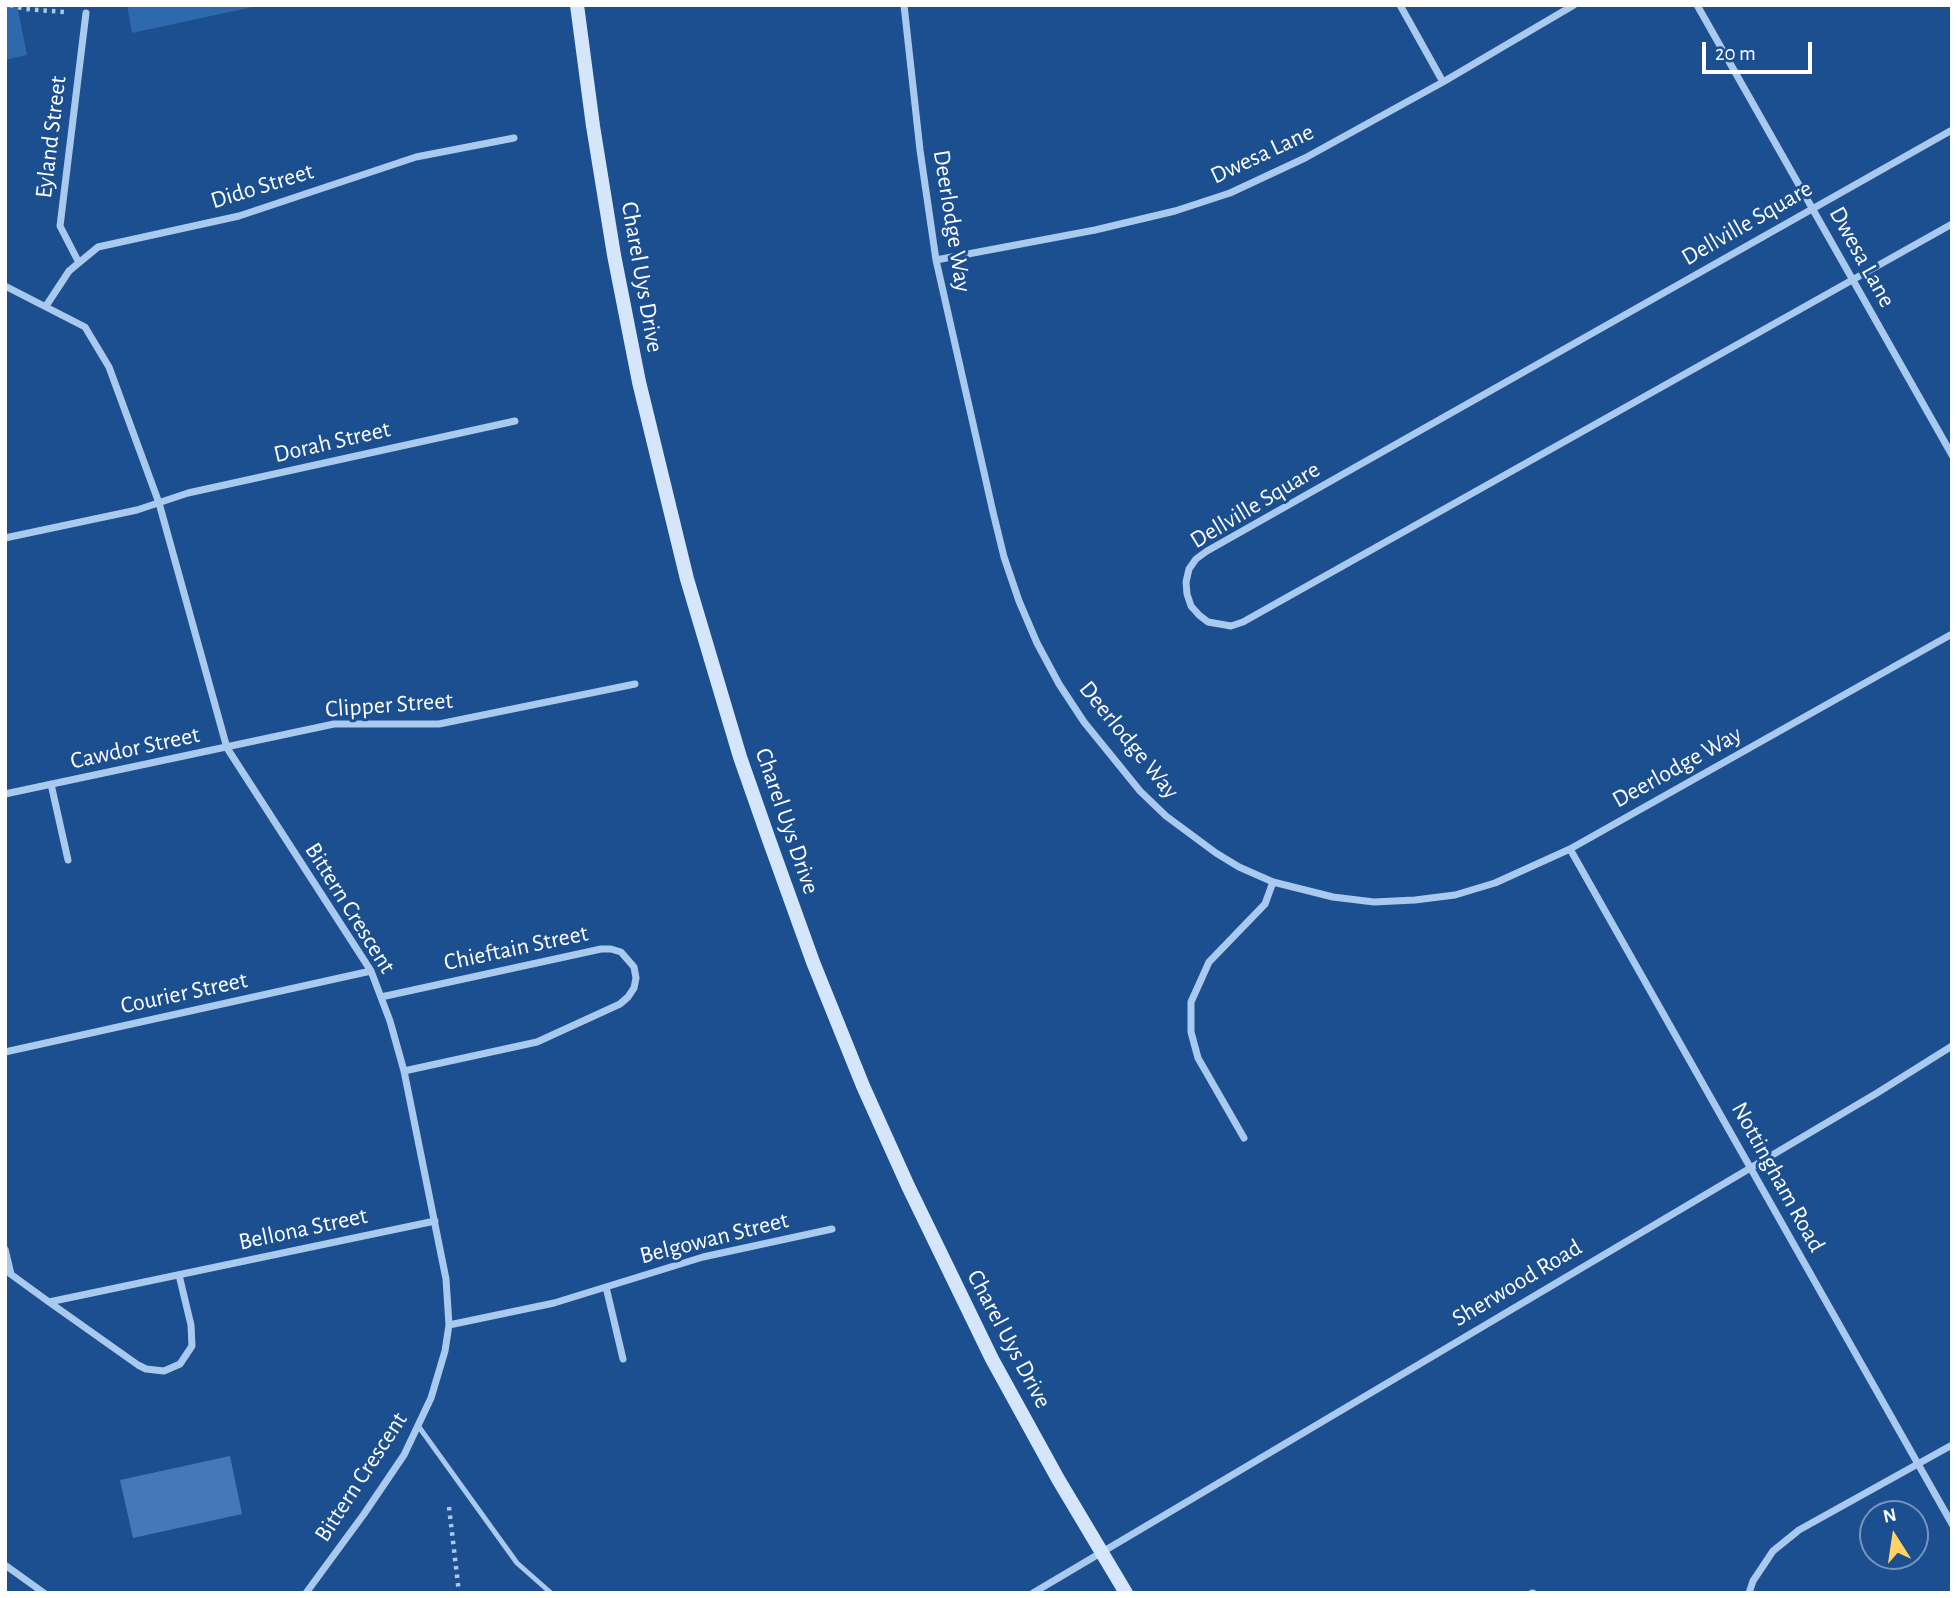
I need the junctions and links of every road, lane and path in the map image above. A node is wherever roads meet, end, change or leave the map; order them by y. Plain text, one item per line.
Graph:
1 (10, 5) edge
2 (577, 5) edge
3 (904, 5) edge
4 (1400, 5) edge
5 (1574, 5) edge
6 (1698, 5) edge
7 (86, 13) joint
8 (1443, 82) junction
9 (1952, 130) edge
10 (514, 138) dead end
11 (1812, 208) junction
12 (1952, 224) edge
13 (936, 260) junction
14 (78, 261) junction
15 (1853, 279) junction
16 (5, 286) edge
17 (46, 306) junction
18 (515, 421) dead end
19 (1952, 455) edge
20 (159, 503) junction
21 (5, 538) edge
22 (1952, 634) edge
23 (635, 684) dead end
24 (227, 748) junction
25 (51, 784) junction
26 (5, 794) edge
27 (1570, 849) junction
28 (68, 860) dead end
29 (1273, 882) junction
30 (372, 971) junction
31 (381, 998) junction
32 (1952, 1046) edge
33 (5, 1052) edge
34 (404, 1071) junction
35 (1244, 1138) dead end
36 (1751, 1168) junction
37 (435, 1222) junction
38 (832, 1229) dead end
39 (5, 1249) edge
40 (8, 1272) edge
41 (179, 1275) junction
42 (606, 1286) junction
43 (50, 1302) junction
44 (449, 1325) junction
45 (623, 1359) dead end
46 (419, 1427) junction
47 (1952, 1445) edge
48 (1918, 1464) junction
49 (456, 1476) junction
50 (1952, 1524) edge
51 (1101, 1552) junction
52 (5, 1565) edge
53 (44, 1593) edge
54 (306, 1593) edge
55 (459, 1593) edge
56 (551, 1593) edge
57 (1033, 1593) edge
58 (1126, 1593) edge
59 (1749, 1593) edge

1 - 7 path
2 - 51 main road, Charel Uys Drive
3 - 13 street, Deerlodge Way
4 - 8 street
5 - 8 street, Dwesa Lane
6 - 11 street, Dwesa Lane
7 - 14 street, Eyland Street
8 - 13 street, Dwesa Lane
9 - 11 street, Dellville Square
10 - 14 street, Dido Street
11 - 15 street, Dwesa Lane
11 - 15 street, Dellville Square
12 - 15 street, Dellville Square
13 - 29 street, Deerlodge Way
14 - 17 street, Dido Street
15 - 19 street, Dwesa Lane
16 - 17 street, Bittern Crescent
17 - 20 street, Bittern Crescent
18 - 20 street, Dorah Street
20 - 21 street, Dorah Street
20 - 24 street, Bittern Crescent
22 - 27 street, Deerlodge Way
23 - 24 street, Clipper Street
24 - 25 street, Cawdor Street
24 - 30 street, Bittern Crescent
25 - 26 street, Cawdor Street
25 - 28 street, Cawdor Street
27 - 29 street, Deerlodge Way
27 - 36 street, Nottingham Road
29 - 35 street
30 - 31 street, Bittern Crescent
30 - 33 street, Courier Street
31 - 34 street, Bittern Crescent
31 - 34 street, Chieftain Street
32 - 36 street, Sherwood Road
34 - 37 street, Bittern Crescent
36 - 48 street, Nottingham Road
36 - 51 street, Sherwood Road
37 - 41 street, Bellona Street
37 - 44 street, Bittern Crescent
38 - 42 street, Belgowan Street
39 - 40 street
40 - 43 street
41 - 43 street, Bellona Street
41 - 43 street
42 - 44 street, Belgowan Street
42 - 45 street
44 - 46 street, Bittern Crescent
46 - 49 lane
46 - 54 street, Bittern Crescent
47 - 48 street
48 - 50 street, Nottingham Road
48 - 59 street
49 - 55 path
49 - 56 lane
51 - 57 street, Sherwood Road
51 - 58 main road, Charel Uys Drive
52 - 53 street

